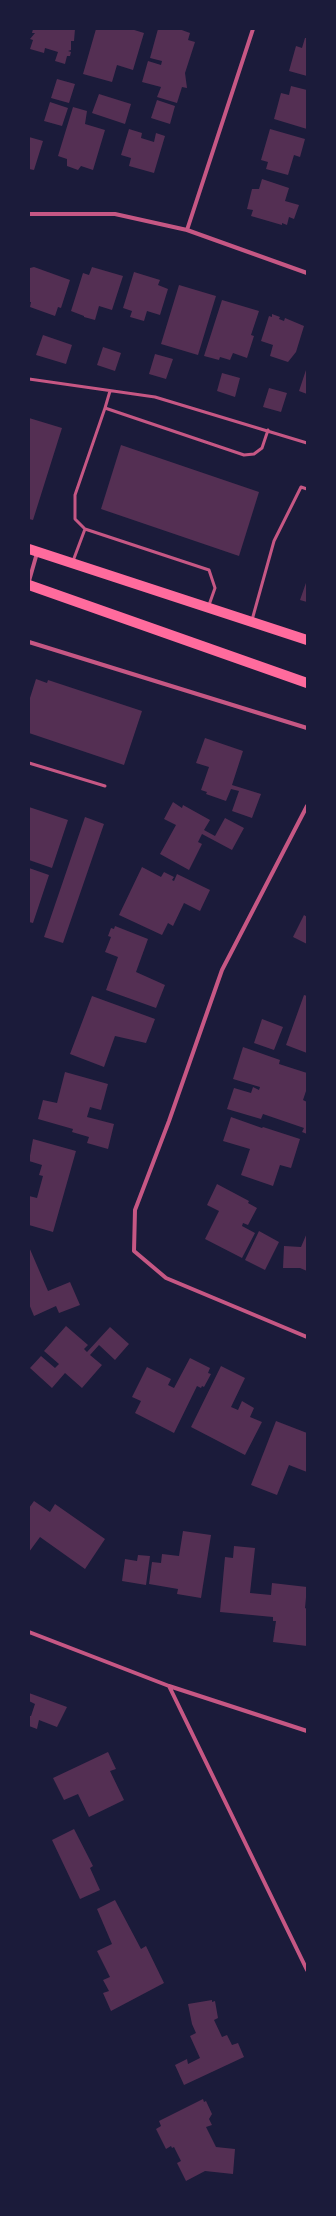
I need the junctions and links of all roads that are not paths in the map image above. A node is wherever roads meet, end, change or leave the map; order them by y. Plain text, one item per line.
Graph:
1 (253, 29) edge
2 (29, 214) edge
3 (187, 230) junction
4 (307, 273) edge
5 (29, 379) edge
6 (110, 391) junction
7 (104, 408) junction
8 (268, 430) junction
9 (307, 443) edge
10 (307, 489) edge
11 (85, 529) junction
12 (33, 550) edge
13 (73, 563) junction
14 (29, 581) edge
15 (29, 586) edge
16 (208, 607) junction
17 (252, 622) junction
18 (307, 640) edge
19 (29, 642) edge
20 (307, 683) edge
21 (307, 728) edge
22 (29, 763) edge
23 (105, 786) dead end
24 (307, 806) edge
25 (307, 1337) edge
26 (29, 1632) edge
27 (169, 1686) junction
28 (307, 1731) edge
29 (307, 1970) edge

1 - 3 street
2 - 3 street
3 - 4 street
5 - 6 lane
6 - 7 lane
6 - 8 lane
7 - 8 lane
7 - 11 lane
8 - 9 lane
10 - 17 lane
11 - 13 lane
11 - 16 lane
12 - 13 main road
12 - 14 street
13 - 16 main road
15 - 20 main road
16 - 17 main road
17 - 18 main road
19 - 21 street
22 - 23 lane
24 - 25 street
26 - 27 street
27 - 28 street
27 - 29 street

